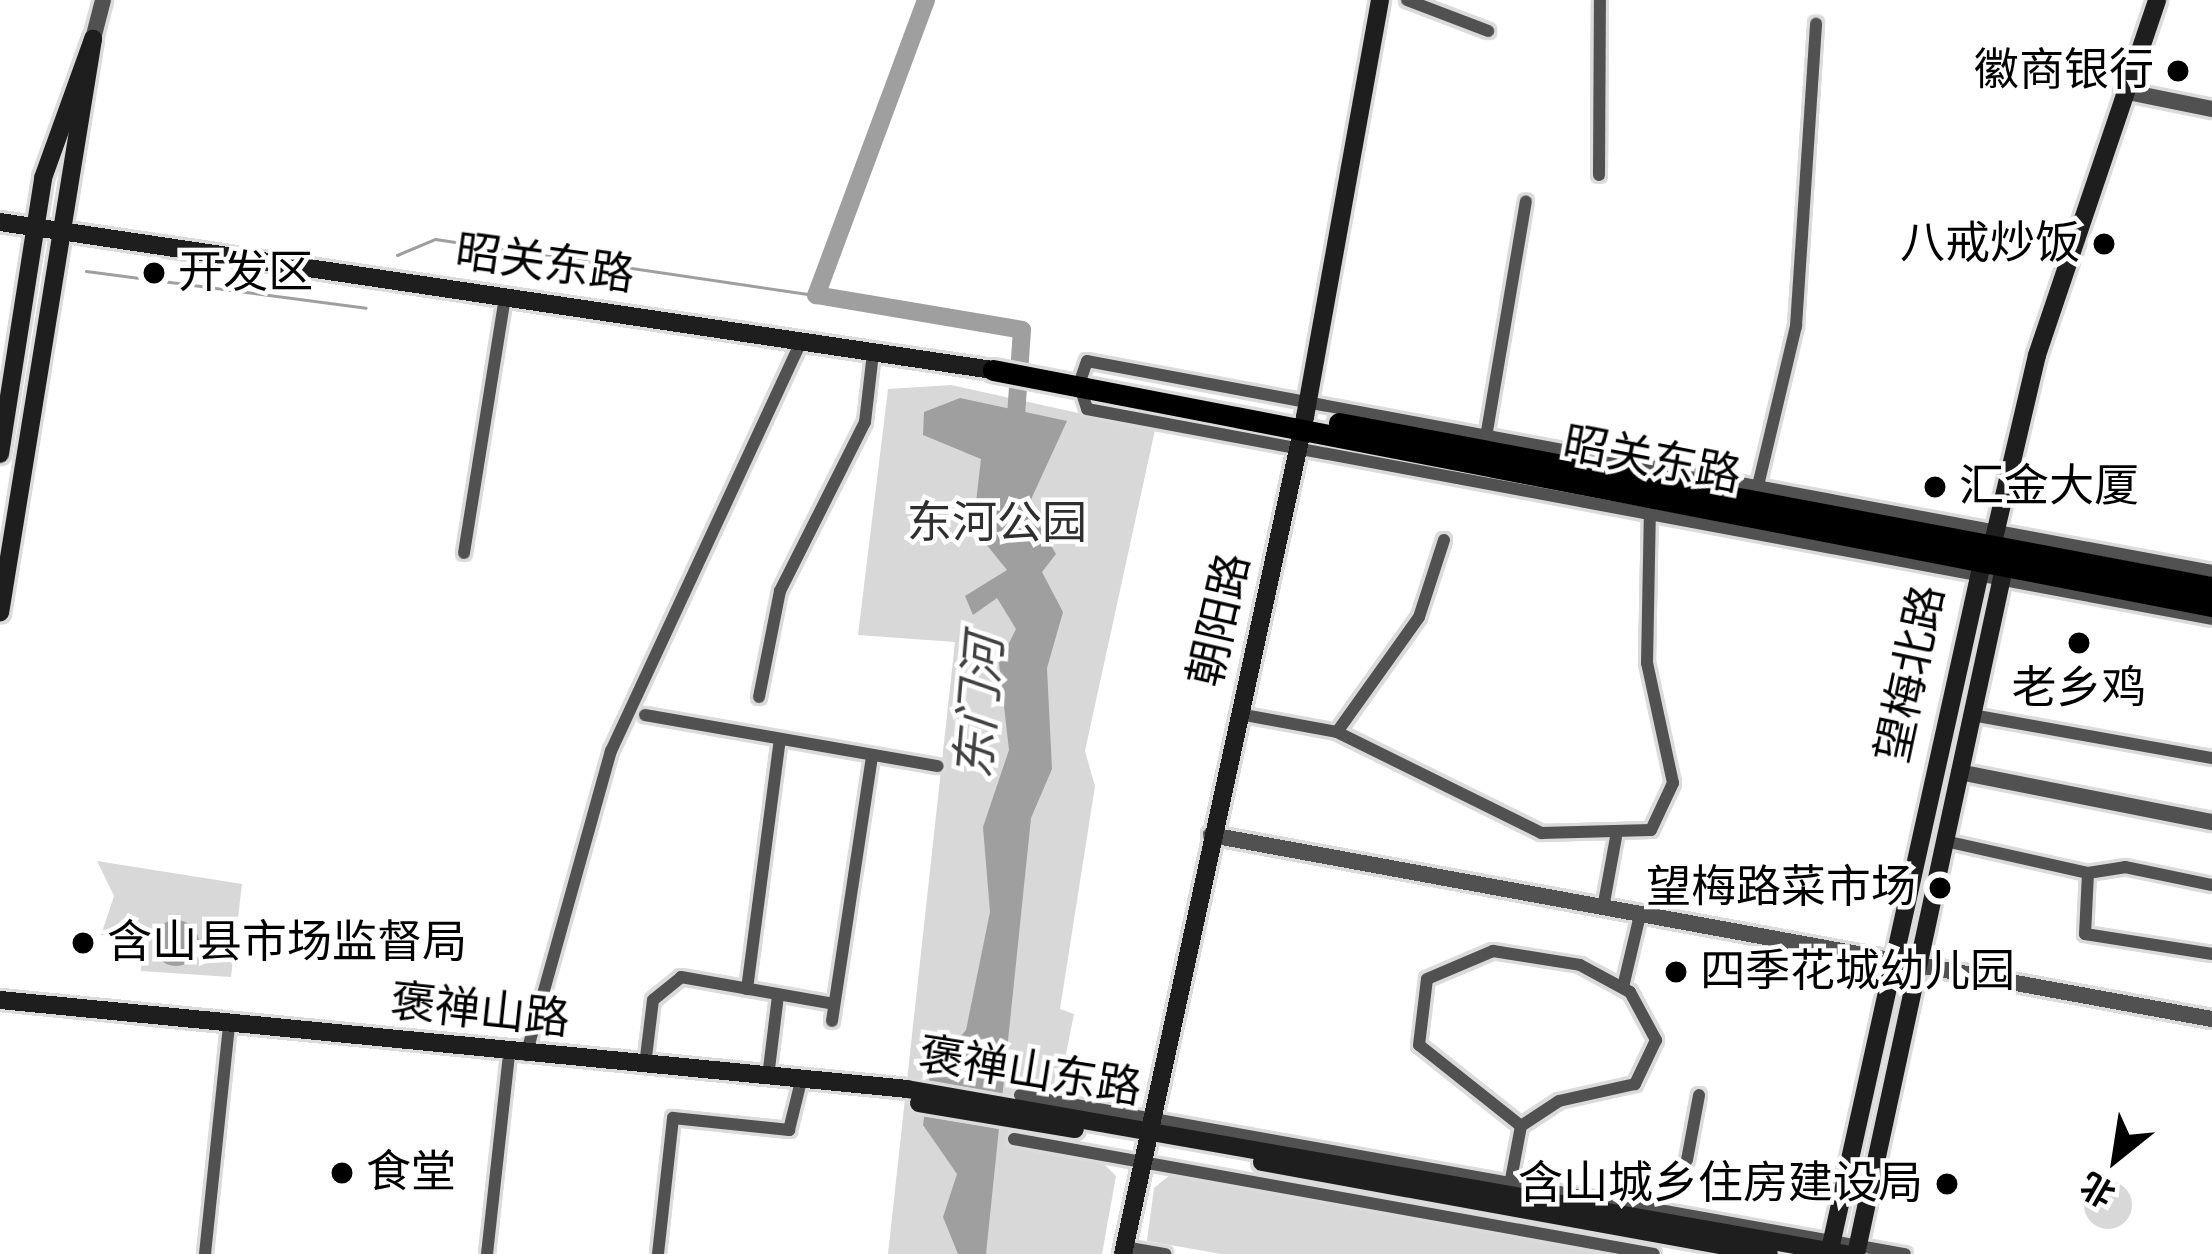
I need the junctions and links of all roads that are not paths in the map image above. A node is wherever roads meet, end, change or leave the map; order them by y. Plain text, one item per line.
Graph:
1 (103, 0) edge
2 (1380, 0) edge
3 (1407, 0) edge
4 (1600, 0) edge
5 (2157, 0) edge
6 (1816, 24) dead end
7 (1488, 31) dead end
8 (93, 39) junction
9 (2123, 91) junction
10 (2212, 109) edge
11 (1599, 175) dead end
12 (1526, 201) dead end
13 (0, 222) edge
14 (33, 227) junction
15 (56, 231) junction
16 (505, 298) junction
17 (801, 342) junction
18 (873, 353) junction
19 (993, 370) joint
20 (1303, 424) junction
21 (1484, 452) junction
22 (0, 454) edge
23 (1755, 503) junction
24 (1651, 507) junction
25 (1444, 540) dead end
26 (464, 554) dead end
27 (1984, 554) junction
28 (2212, 571) edge
29 (2002, 574) junction
30 (2139, 582) junction
31 (2212, 587) edge
32 (2212, 606) edge
33 (0, 613) edge
34 (2212, 619) edge
35 (759, 697) dead end
36 (1239, 714) junction
37 (645, 715) dead end
38 (1972, 715) junction
39 (1337, 732) junction
40 (780, 739) junction
41 (872, 755) junction
42 (2212, 758) edge
43 (938, 766) dead end
44 (1959, 772) junction
45 (2212, 822) edge
46 (1211, 835) junction
47 (1616, 837) junction
48 (1945, 841) junction
49 (2089, 873) junction
50 (2212, 885) edge
51 (1603, 908) junction
52 (1640, 915) junction
53 (2212, 954) edge
54 (1889, 958) junction
55 (1917, 963) junction
56 (1623, 987) junction
57 (747, 989) junction
58 (778, 994) junction
59 (0, 1000) edge
60 (834, 1004) junction
61 (2212, 1019) edge
62 (832, 1021) dead end
63 (229, 1024) junction
64 (517, 1055) junction
65 (645, 1065) junction
66 (767, 1077) junction
67 (800, 1081) junction
68 (880, 1090) joint
69 (1020, 1095) dead end
70 (1699, 1095) dead end
71 (1521, 1126) junction
72 (1145, 1129) junction
73 (1014, 1139) dead end
74 (1687, 1160) dead end
75 (1139, 1162) junction
76 (1509, 1194) junction
77 (1123, 1250) edge
78 (1842, 1250) edge
79 (205, 1254) edge
80 (487, 1254) edge
81 (658, 1254) edge
82 (1165, 1254) edge
83 (1654, 1254) edge
84 (1769, 1254) edge
85 (1905, 1254) edge

1 - 8 street
2 - 20 main road, 朝阳路
3 - 7 street
4 - 11 street
5 - 9 main road, 望梅北路
6 - 23 street
8 - 14 main road
8 - 15 main road
9 - 10 street
9 - 27 main road, 望梅北路
12 - 21 street
13 - 14 main road, 昭关东路
14 - 15 main road, 昭关东路
14 - 22 main road
15 - 16 main road, 昭关东路
15 - 33 main road
16 - 17 main road, 昭关东路
16 - 26 street
17 - 18 main road, 昭关东路
17 - 64 street
18 - 19 main road, 昭关东路
18 - 35 street
19 - 20 main road, 昭关东路
20 - 21 main road, 昭关东路
20 - 21 street
20 - 24 street
20 - 36 main road, 朝阳路
21 - 23 main road, 昭关东路
21 - 24 main road, 昭关东路
23 - 24 main road, 昭关东路
23 - 27 main road, 昭关东路
24 - 27 street
24 - 47 street
25 - 39 street
27 - 29 main road, 昭关东路
27 - 30 main road, 昭关东路
27 - 54 main road, 望梅北路
28 - 30 street
29 - 30 main road, 昭关东路
29 - 38 main road, 望梅北路
30 - 31 main road, 昭关东路
30 - 32 main road, 昭关东路
30 - 34 street
36 - 39 street
36 - 46 main road, 朝阳路
37 - 40 street
38 - 42 street
38 - 44 main road, 望梅北路
39 - 47 street
40 - 41 street
40 - 57 street
41 - 43 street
41 - 60 street
44 - 45 street
44 - 48 main road, 望梅北路
46 - 51 street
46 - 72 main road, 朝阳路
47 - 51 street
48 - 49 street
48 - 55 main road, 望梅北路
49 - 50 street
49 - 53 street
51 - 52 street
52 - 54 street
52 - 56 street
54 - 55 street
54 - 78 main road, 望梅北路
55 - 61 street
55 - 78 main road, 望梅北路
56 - 71 street
56 - 71 street
57 - 58 street
57 - 65 street
58 - 60 street
58 - 66 street
59 - 63 main road, 褒禅山路
60 - 62 street
63 - 64 main road, 褒禅山路
63 - 79 street
64 - 65 main road, 褒禅山路
64 - 80 street
65 - 66 main road, 褒禅山路
66 - 67 main road, 褒禅山路
67 - 68 main road, 褒禅山路
67 - 81 street
68 - 72 main road, 褒禅山东路
69 - 72 street
70 - 74 street
71 - 76 street
72 - 75 main road, 朝阳路
72 - 76 main road, 褒禅山东路
73 - 75 street
75 - 77 main road, 朝阳路
75 - 83 street
76 - 78 main road, 褒禅山东路
76 - 84 main road, 褒禅山东路
77 - 82 street
78 - 85 street

